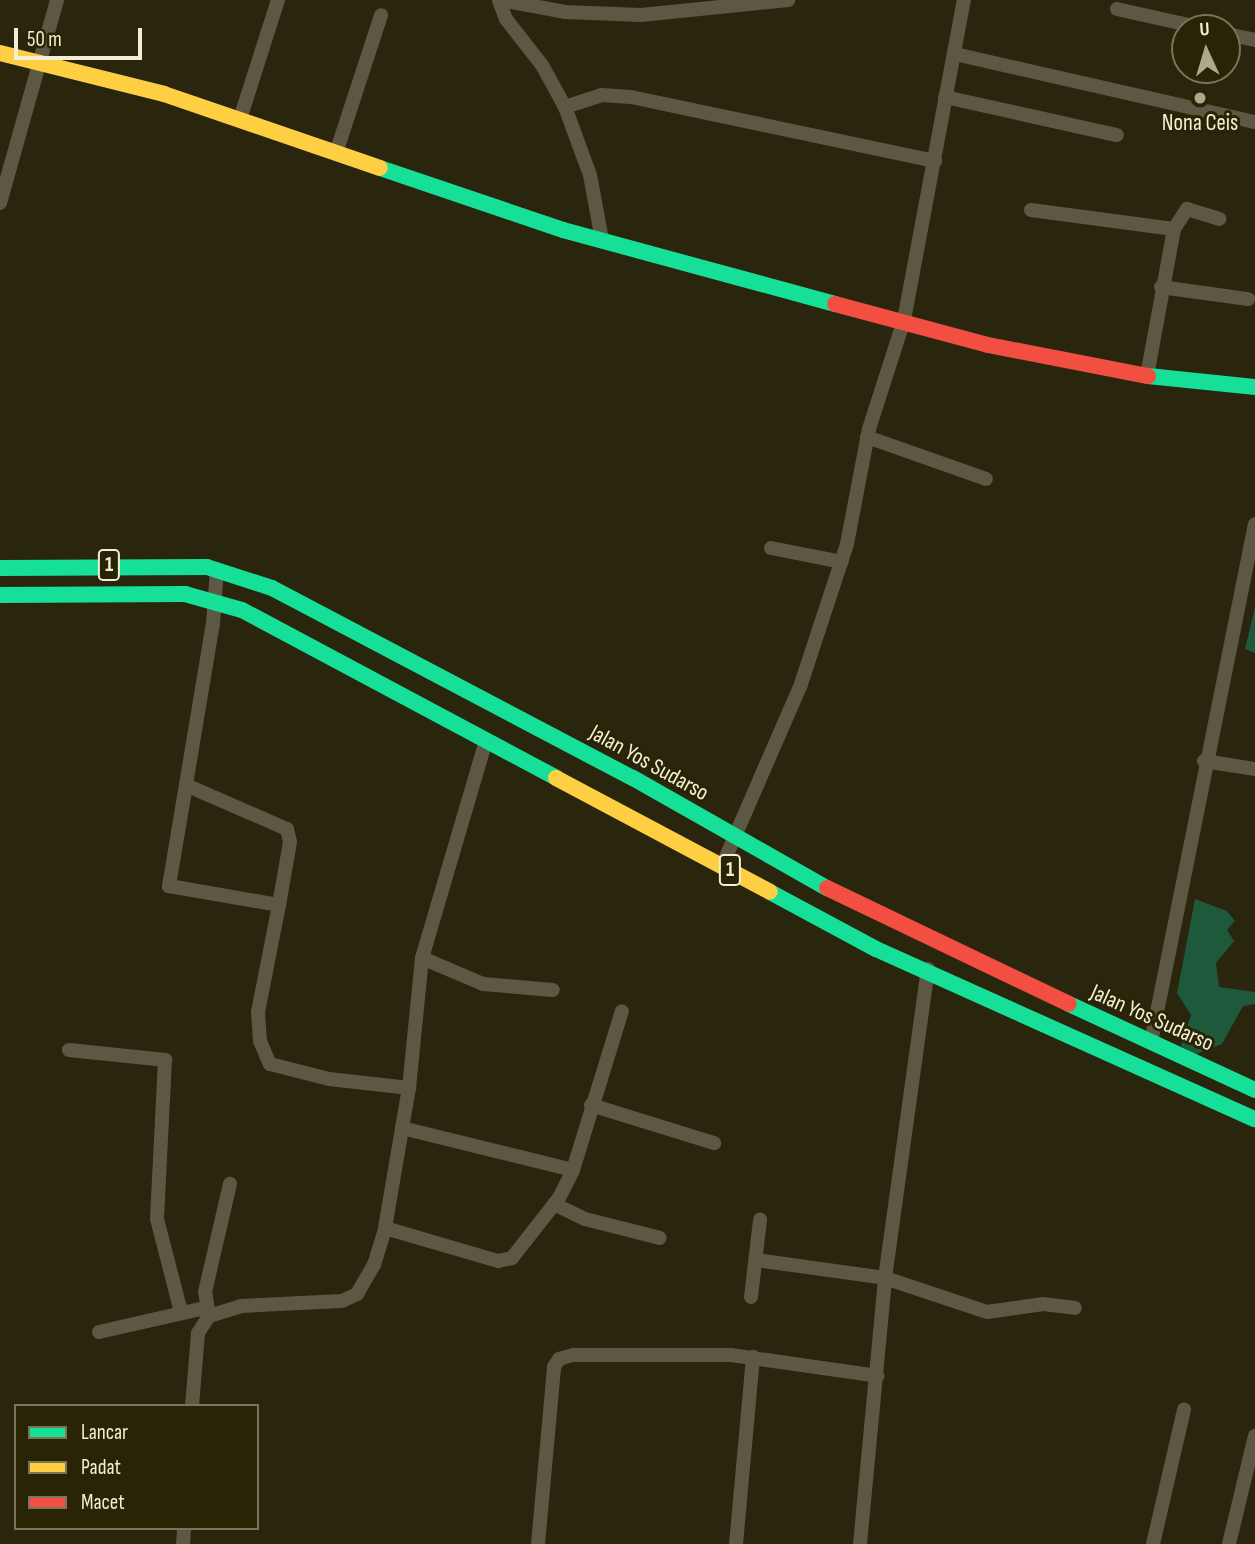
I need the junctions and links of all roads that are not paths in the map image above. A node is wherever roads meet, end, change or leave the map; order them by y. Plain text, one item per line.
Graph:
1 (57, 0) edge
2 (278, 0) edge
3 (500, 0) edge
4 (788, 0) edge
5 (964, 0) edge
6 (1117, 9) dead end
7 (381, 15) dead end
8 (1171, 21) edge
9 (0, 53) edge
10 (955, 54) junction
11 (40, 66) junction
12 (945, 97) junction
13 (565, 107) junction
14 (240, 119) junction
15 (1255, 122) edge
16 (1117, 135) dead end
17 (336, 153) junction
18 (935, 161) junction
19 (0, 203) edge
20 (1031, 210) dead end
21 (1220, 219) dead end
22 (1174, 229) junction
23 (601, 240) junction
24 (1161, 287) junction
25 (1248, 299) dead end
26 (904, 320) junction
27 (1147, 376) junction
28 (1255, 387) edge
29 (867, 438) junction
30 (986, 478) dead end
31 (1255, 524) edge
32 (771, 548) dead end
33 (842, 562) junction
34 (0, 568) edge
35 (217, 569) junction
36 (0, 595) edge
37 (215, 600) junction
38 (486, 741) junction
39 (1204, 761) junction
40 (1255, 769) edge
41 (188, 786) junction
42 (737, 840) junction
43 (722, 866) junction
44 (279, 905) junction
45 (422, 958) junction
46 (928, 969) junction
47 (553, 990) dead end
48 (622, 1011) dead end
49 (1150, 1042) junction
50 (69, 1050) dead end
51 (409, 1088) junction
52 (1255, 1090) edge
53 (591, 1105) junction
54 (1255, 1119) edge
55 (402, 1128) junction
56 (714, 1143) dead end
57 (573, 1170) junction
58 (230, 1184) dead end
59 (554, 1204) junction
60 (760, 1220) dead end
61 (385, 1228) junction
62 (660, 1238) dead end
63 (756, 1260) junction
64 (885, 1278) junction
65 (751, 1297) dead end
66 (1075, 1308) dead end
67 (181, 1312) junction
68 (207, 1312) junction
69 (99, 1332) dead end
70 (753, 1357) junction
71 (878, 1376) junction
72 (192, 1404) edge
73 (1184, 1410) dead end
74 (1255, 1436) edge
75 (538, 1544) edge
76 (736, 1544) edge
77 (860, 1544) edge
78 (1153, 1544) edge
79 (1229, 1544) edge

1 - 11 street
2 - 14 street
3 - 4 street
3 - 13 street
5 - 10 street
6 - 8 street
7 - 17 street
9 - 11 main road
10 - 12 street
10 - 15 street
11 - 14 main road
11 - 19 street
12 - 16 street
12 - 18 street
13 - 18 street
13 - 23 street
14 - 17 main road
17 - 23 main road
18 - 26 street
20 - 22 street
21 - 22 street
22 - 24 street
23 - 26 main road
24 - 25 street
24 - 27 street
26 - 27 main road
26 - 29 street
27 - 28 main road
29 - 30 street
29 - 33 street
31 - 39 street
32 - 33 street
33 - 42 street
34 - 35 main road, Jalan Yos Sudarso / 1
35 - 37 street
35 - 42 main road, Jalan Yos Sudarso / 1
36 - 37 main road, Jalan Yos Sudarso / 1
37 - 38 main road, Jalan Yos Sudarso / 1
37 - 41 street
38 - 43 main road, Jalan Yos Sudarso / 1
38 - 45 street
39 - 40 street
39 - 49 street
41 - 44 street
41 - 44 street
42 - 43 street
42 - 49 main road, Jalan Yos Sudarso / 1
43 - 46 main road, Jalan Yos Sudarso / 1
44 - 51 street
45 - 47 street
45 - 51 street
46 - 54 main road, Jalan Yos Sudarso / 1
46 - 64 street
48 - 53 street
49 - 52 main road, Jalan Yos Sudarso / 1
50 - 67 street
51 - 55 street
53 - 56 street
53 - 57 street
55 - 57 street
55 - 61 street
57 - 59 street
58 - 68 street
59 - 61 street
59 - 62 street
60 - 63 street
61 - 68 street
63 - 64 street
63 - 65 street
64 - 66 street
64 - 71 street
67 - 68 street
67 - 69 street
68 - 72 street
70 - 71 street
70 - 75 street
70 - 76 street
71 - 77 street
73 - 78 street
74 - 79 street

